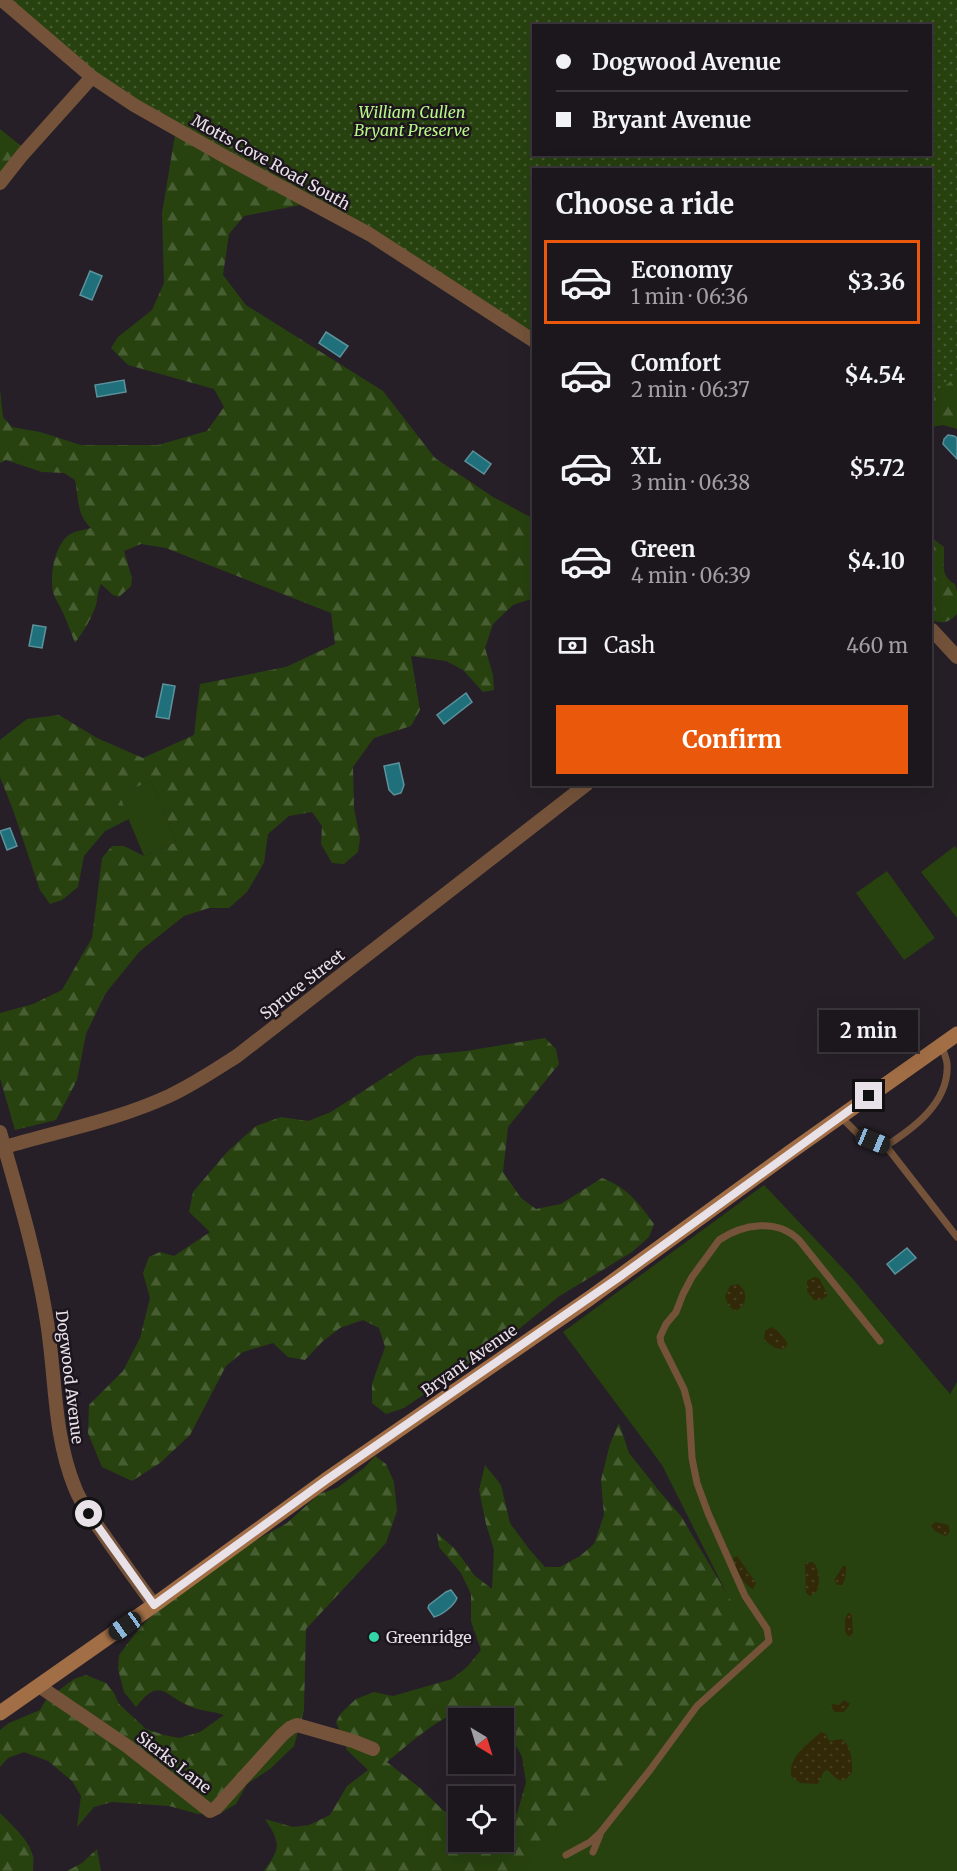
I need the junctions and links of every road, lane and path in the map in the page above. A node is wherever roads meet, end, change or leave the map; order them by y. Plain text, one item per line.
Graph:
1 (2, 0) edge
2 (92, 77) junction
3 (0, 183) edge
4 (532, 340) edge
5 (932, 630) edge
6 (957, 657) edge
7 (584, 786) edge
8 (957, 1034) edge
9 (942, 1045) junction
10 (840, 1116) junction
11 (0, 1132) edge
12 (886, 1146) junction
13 (4, 1147) junction
14 (957, 1237) edge
15 (880, 1341) dead end
16 (154, 1605) junction
17 (39, 1686) junction
18 (0, 1713) edge
19 (373, 1749) dead end
20 (604, 1827) junction
21 (593, 1852) dead end
22 (566, 1856) dead end

1 - 2 street, Motts Cove Road South
2 - 3 street
2 - 4 street, Motts Cove Road South
5 - 6 street
7 - 13 street, Spruce Street
8 - 9 main road, Bryant Avenue
9 - 10 main road, Bryant Avenue
9 - 12 lane
10 - 12 lane
10 - 16 main road, Bryant Avenue
11 - 13 street, Dogwood Avenue
12 - 14 lane
13 - 16 street, Dogwood Avenue
15 - 20 lane
16 - 17 main road, Bryant Avenue
17 - 18 main road, Bryant Avenue
17 - 19 street, Sierks Lane
20 - 21 lane
20 - 22 lane

